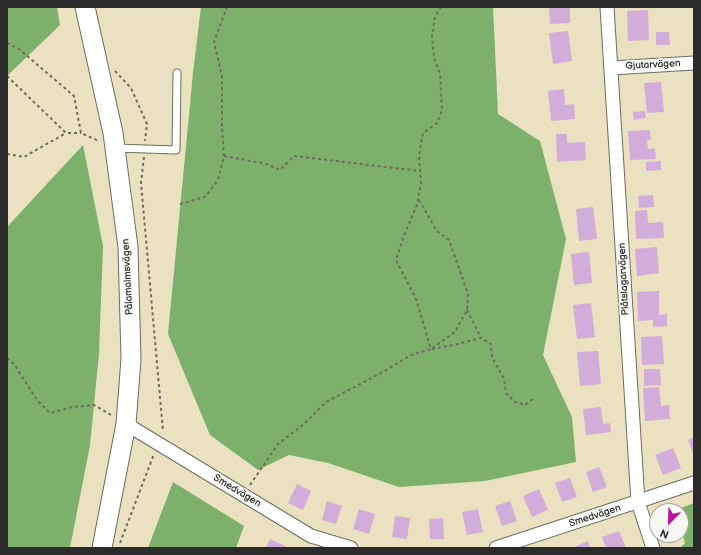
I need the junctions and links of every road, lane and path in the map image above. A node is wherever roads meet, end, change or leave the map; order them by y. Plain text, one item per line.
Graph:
1 (85, 7) edge
2 (227, 7) edge
3 (441, 7) edge
4 (607, 7) edge
5 (7, 43) edge
6 (694, 63) edge
7 (611, 68) junction
8 (176, 73) dead end
9 (7, 76) edge
10 (66, 133) junction
11 (81, 133) junction
12 (115, 148) junction
13 (7, 154) edge
14 (224, 156) junction
15 (420, 171) junction
16 (418, 199) junction
17 (180, 204) dead end
18 (467, 310) junction
19 (481, 338) junction
20 (431, 349) junction
21 (7, 358) edge
22 (535, 397) dead end
23 (126, 424) junction
24 (694, 483) edge
25 (243, 495) junction
26 (638, 502) junction
27 (102, 548) edge
28 (351, 548) edge
29 (496, 548) edge
30 (654, 548) edge

1 - 12 street, Pålamalmsvägen
2 - 14 path
3 - 15 path
4 - 7 street, Plåtslagarvägen
5 - 11 path
6 - 7 street, Gjutarvägen
7 - 26 street, Plåtslagarvägen
8 - 12 lane
9 - 10 path
10 - 11 path
10 - 13 path
11 - 12 path
12 - 23 street, Pålamalmsvägen
14 - 15 path
14 - 17 path
15 - 16 path
16 - 18 path
16 - 20 path
18 - 19 path
18 - 20 path
19 - 20 path
19 - 22 path
20 - 25 path
21 - 23 path
23 - 25 street, Smedvägen
23 - 27 street, Pålamalmsvägen
24 - 26 street, Smedvägen
25 - 28 street, Smedvägen
26 - 29 street, Smedvägen
26 - 30 street, Plåtslagarvägen

